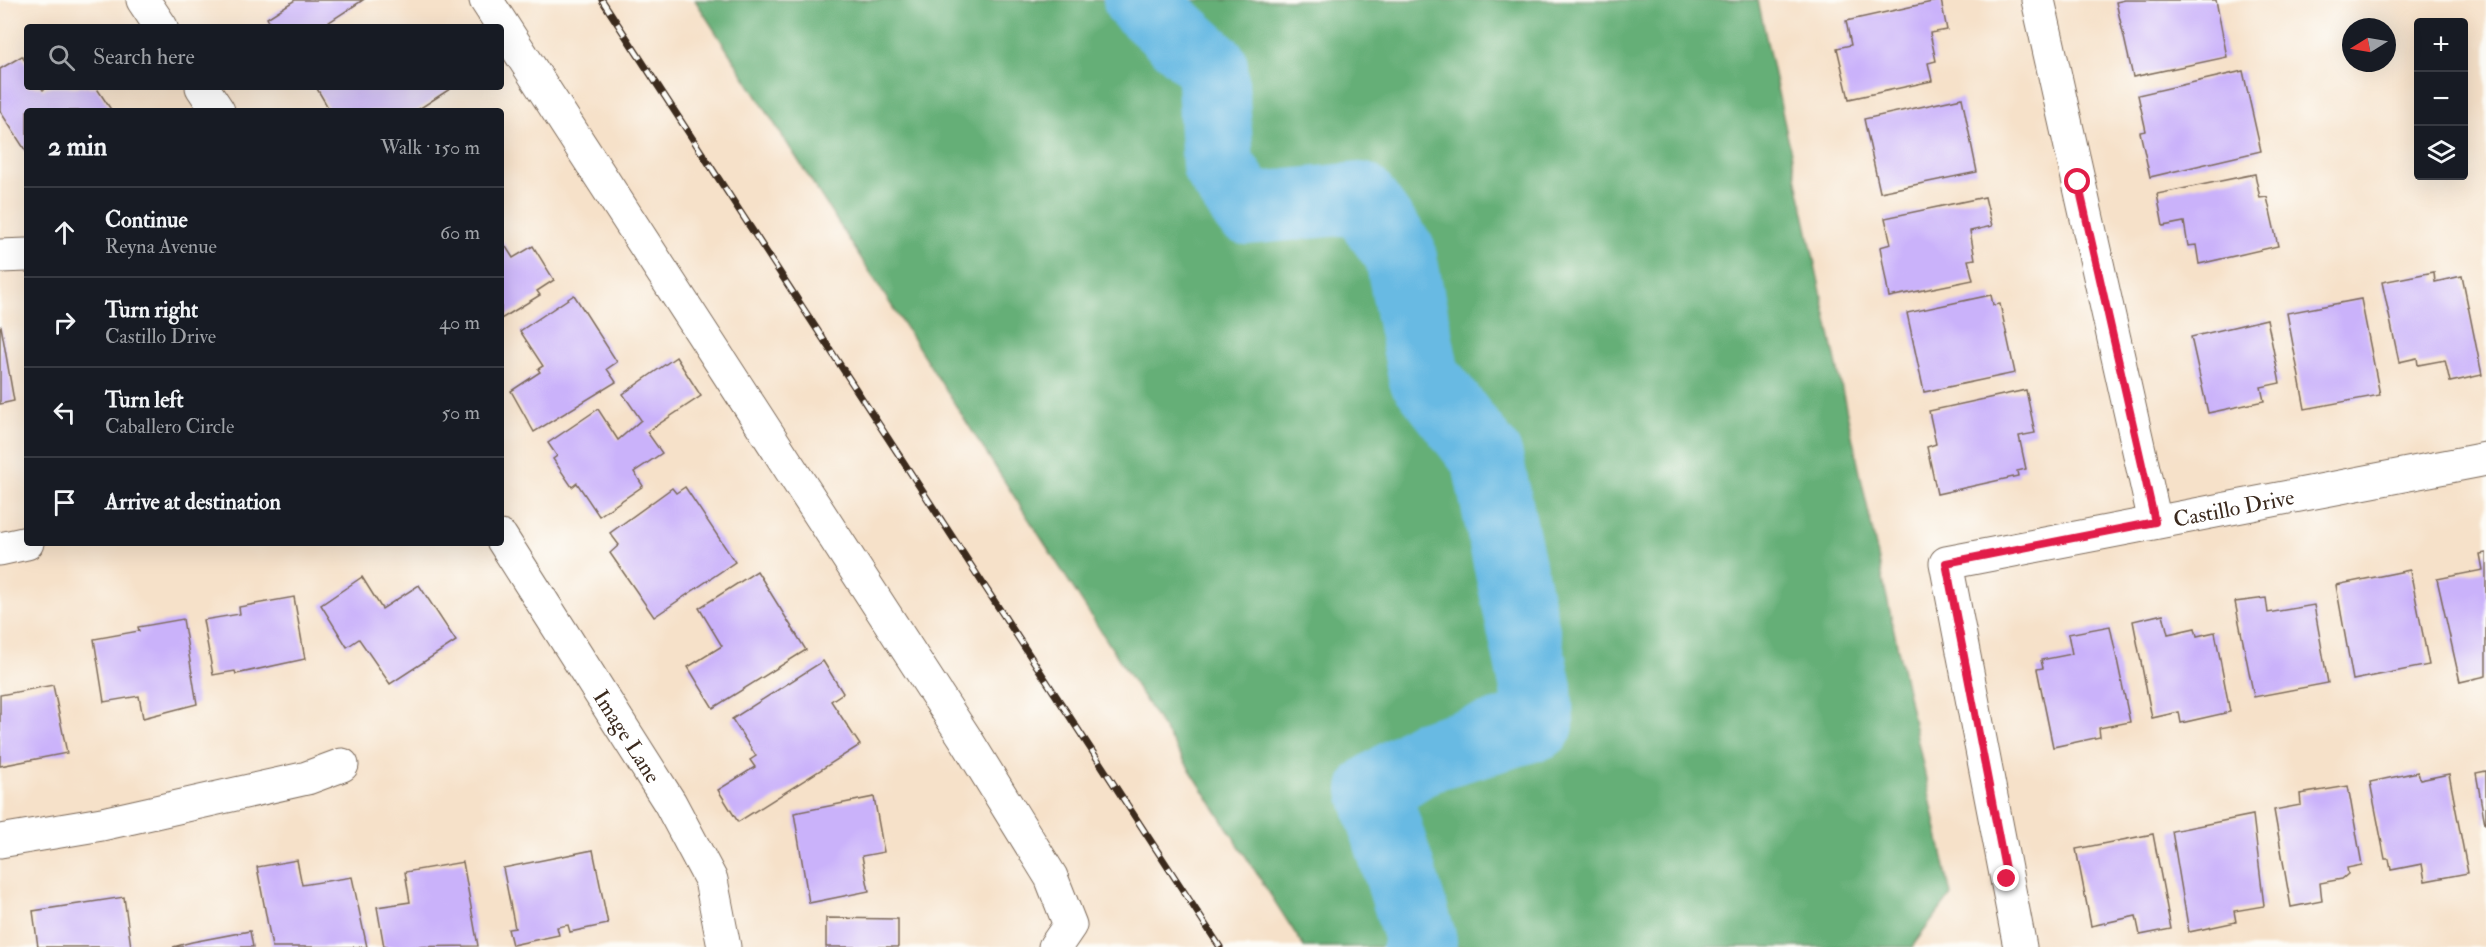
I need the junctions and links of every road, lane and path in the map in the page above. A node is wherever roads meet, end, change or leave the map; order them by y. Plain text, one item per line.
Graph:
1 (143, 0) edge
2 (486, 0) edge
3 (2038, 0) edge
4 (159, 24) edge
5 (502, 24) edge
6 (504, 28) edge
7 (204, 90) edge
8 (216, 108) edge
9 (24, 255) edge
10 (0, 256) edge
11 (2486, 459) edge
12 (2155, 522) junction
13 (504, 542) edge
14 (24, 544) edge
15 (0, 549) edge
16 (342, 765) dead end
17 (0, 841) edge
18 (724, 947) edge
19 (1055, 947) edge
20 (2020, 947) edge

1 - 4 street
2 - 5 street
3 - 12 street
6 - 19 street
7 - 8 street
9 - 10 street
11 - 12 street, Castillo Drive
12 - 20 street, Castillo Drive
13 - 18 street, Image Lane
14 - 15 street
16 - 17 street

